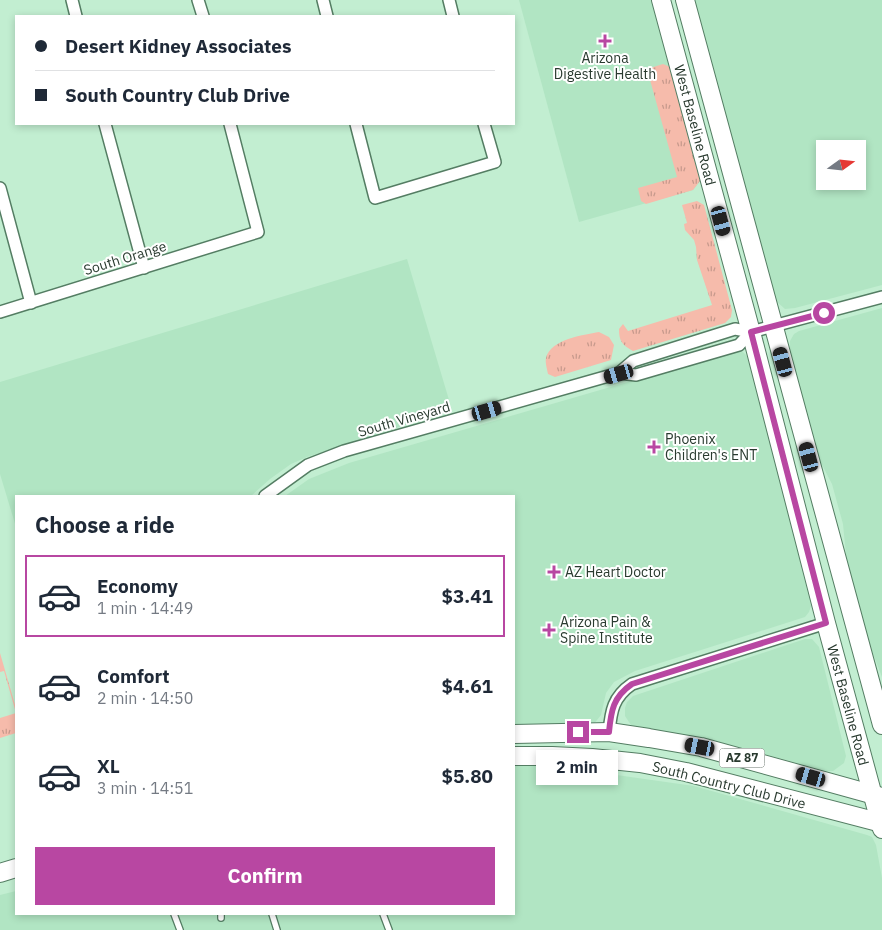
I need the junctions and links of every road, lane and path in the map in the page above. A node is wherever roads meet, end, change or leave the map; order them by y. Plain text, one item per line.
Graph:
1 (72, 0) edge
2 (198, 0) edge
3 (323, 0) edge
4 (449, 0) edge
5 (661, 0) edge
6 (685, 0) edge
7 (76, 15) edge
8 (203, 15) edge
9 (328, 15) edge
10 (454, 15) edge
11 (105, 125) edge
12 (230, 125) edge
13 (356, 125) edge
14 (484, 125) edge
15 (0, 188) edge
16 (144, 268) junction
17 (882, 298) edge
18 (31, 303) junction
19 (0, 312) edge
20 (773, 326) junction
21 (751, 332) junction
22 (266, 495) edge
23 (826, 623) junction
24 (882, 725) edge
25 (609, 732) junction
26 (515, 734) edge
27 (515, 756) edge
28 (877, 796) edge
29 (881, 825) edge
30 (15, 868) edge
31 (0, 873) edge
32 (174, 915) edge
33 (272, 915) edge
34 (384, 915) edge
35 (180, 930) edge
36 (277, 930) edge
37 (389, 930) edge

1 - 7 street
2 - 8 street
3 - 9 street
4 - 10 street
5 - 21 main road, West Baseline Road
6 - 20 main road, West Baseline Road
11 - 16 street
12 - 16 street, South Orange
13 - 14 street
15 - 18 street
16 - 18 street, South Orange
17 - 20 street, South Vineyard
18 - 19 street, South Orange
20 - 21 street, South Vineyard
20 - 24 main road, West Baseline Road
21 - 22 street, South Vineyard
21 - 23 main road, West Baseline Road
23 - 25 street
23 - 28 main road, West Baseline Road
25 - 26 main road, South Country Club Drive / AZ 87
25 - 28 main road, South Country Club Drive / AZ 87
27 - 29 main road, South Country Club Drive / AZ 87
28 - 29 main road, West Baseline Road
30 - 31 main road
32 - 35 lane
33 - 36 lane
34 - 37 lane

